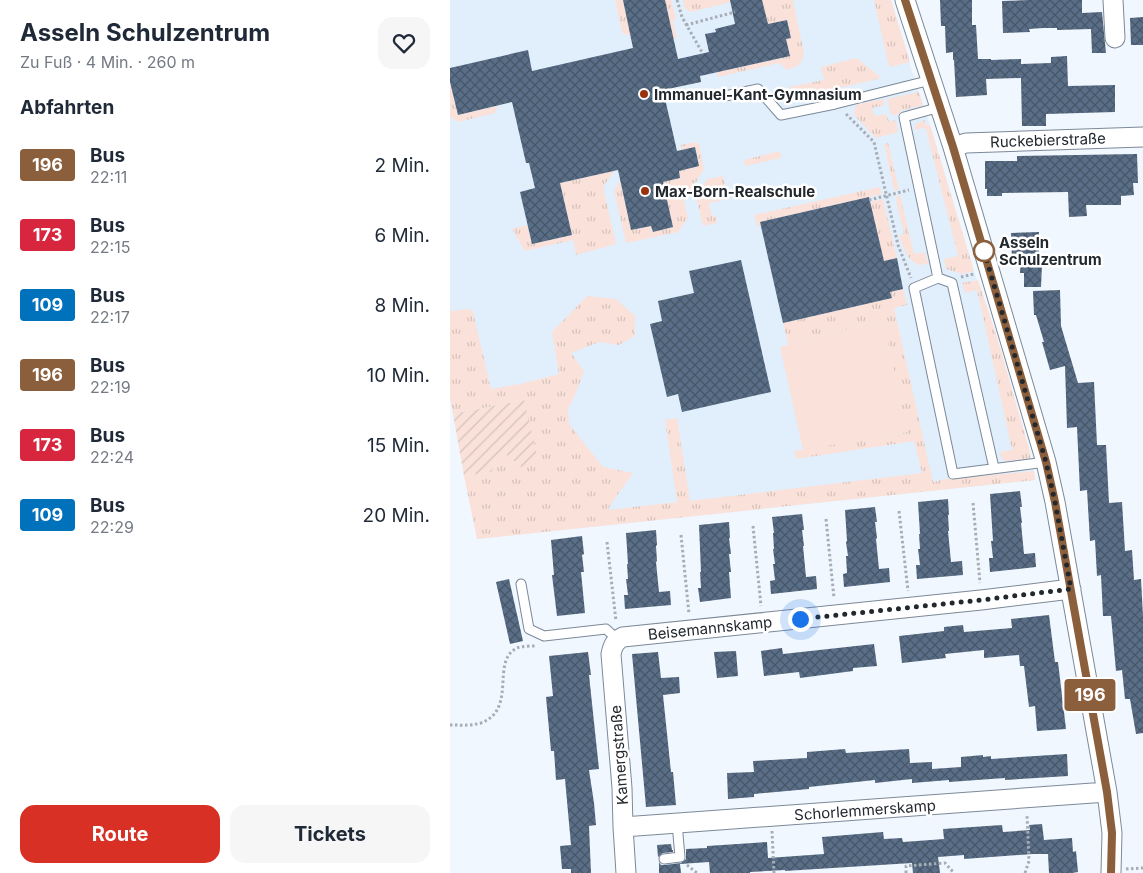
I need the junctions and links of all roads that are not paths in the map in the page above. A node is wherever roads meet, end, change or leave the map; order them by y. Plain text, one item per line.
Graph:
1 (905, 0) edge
2 (1113, 0) edge
3 (1116, 38) dead end
4 (931, 80) junction
5 (725, 96) dead end
6 (940, 107) junction
7 (1143, 137) edge
8 (953, 147) junction
9 (938, 278) junction
10 (1046, 462) junction
11 (994, 468) junction
12 (521, 584) dead end
13 (1071, 589) junction
14 (617, 631) junction
15 (1107, 792) junction
16 (677, 823) junction
17 (623, 827) junction
18 (664, 859) dead end
19 (626, 873) edge
20 (1111, 873) edge

1 - 4 street
2 - 3 street
4 - 5 lane
4 - 6 street
6 - 8 street
6 - 9 lane
7 - 8 street, Ruckebierstraße
8 - 10 street
9 - 11 lane
9 - 11 lane
10 - 11 lane
10 - 13 street
12 - 14 lane
13 - 14 street, Beisemannskamp
13 - 15 street
14 - 17 street, Kamergstraße
15 - 16 street, Schorlemmerskamp
15 - 20 street
16 - 17 street, Schorlemmerskamp
16 - 18 lane
17 - 19 street, Kamergstraße

